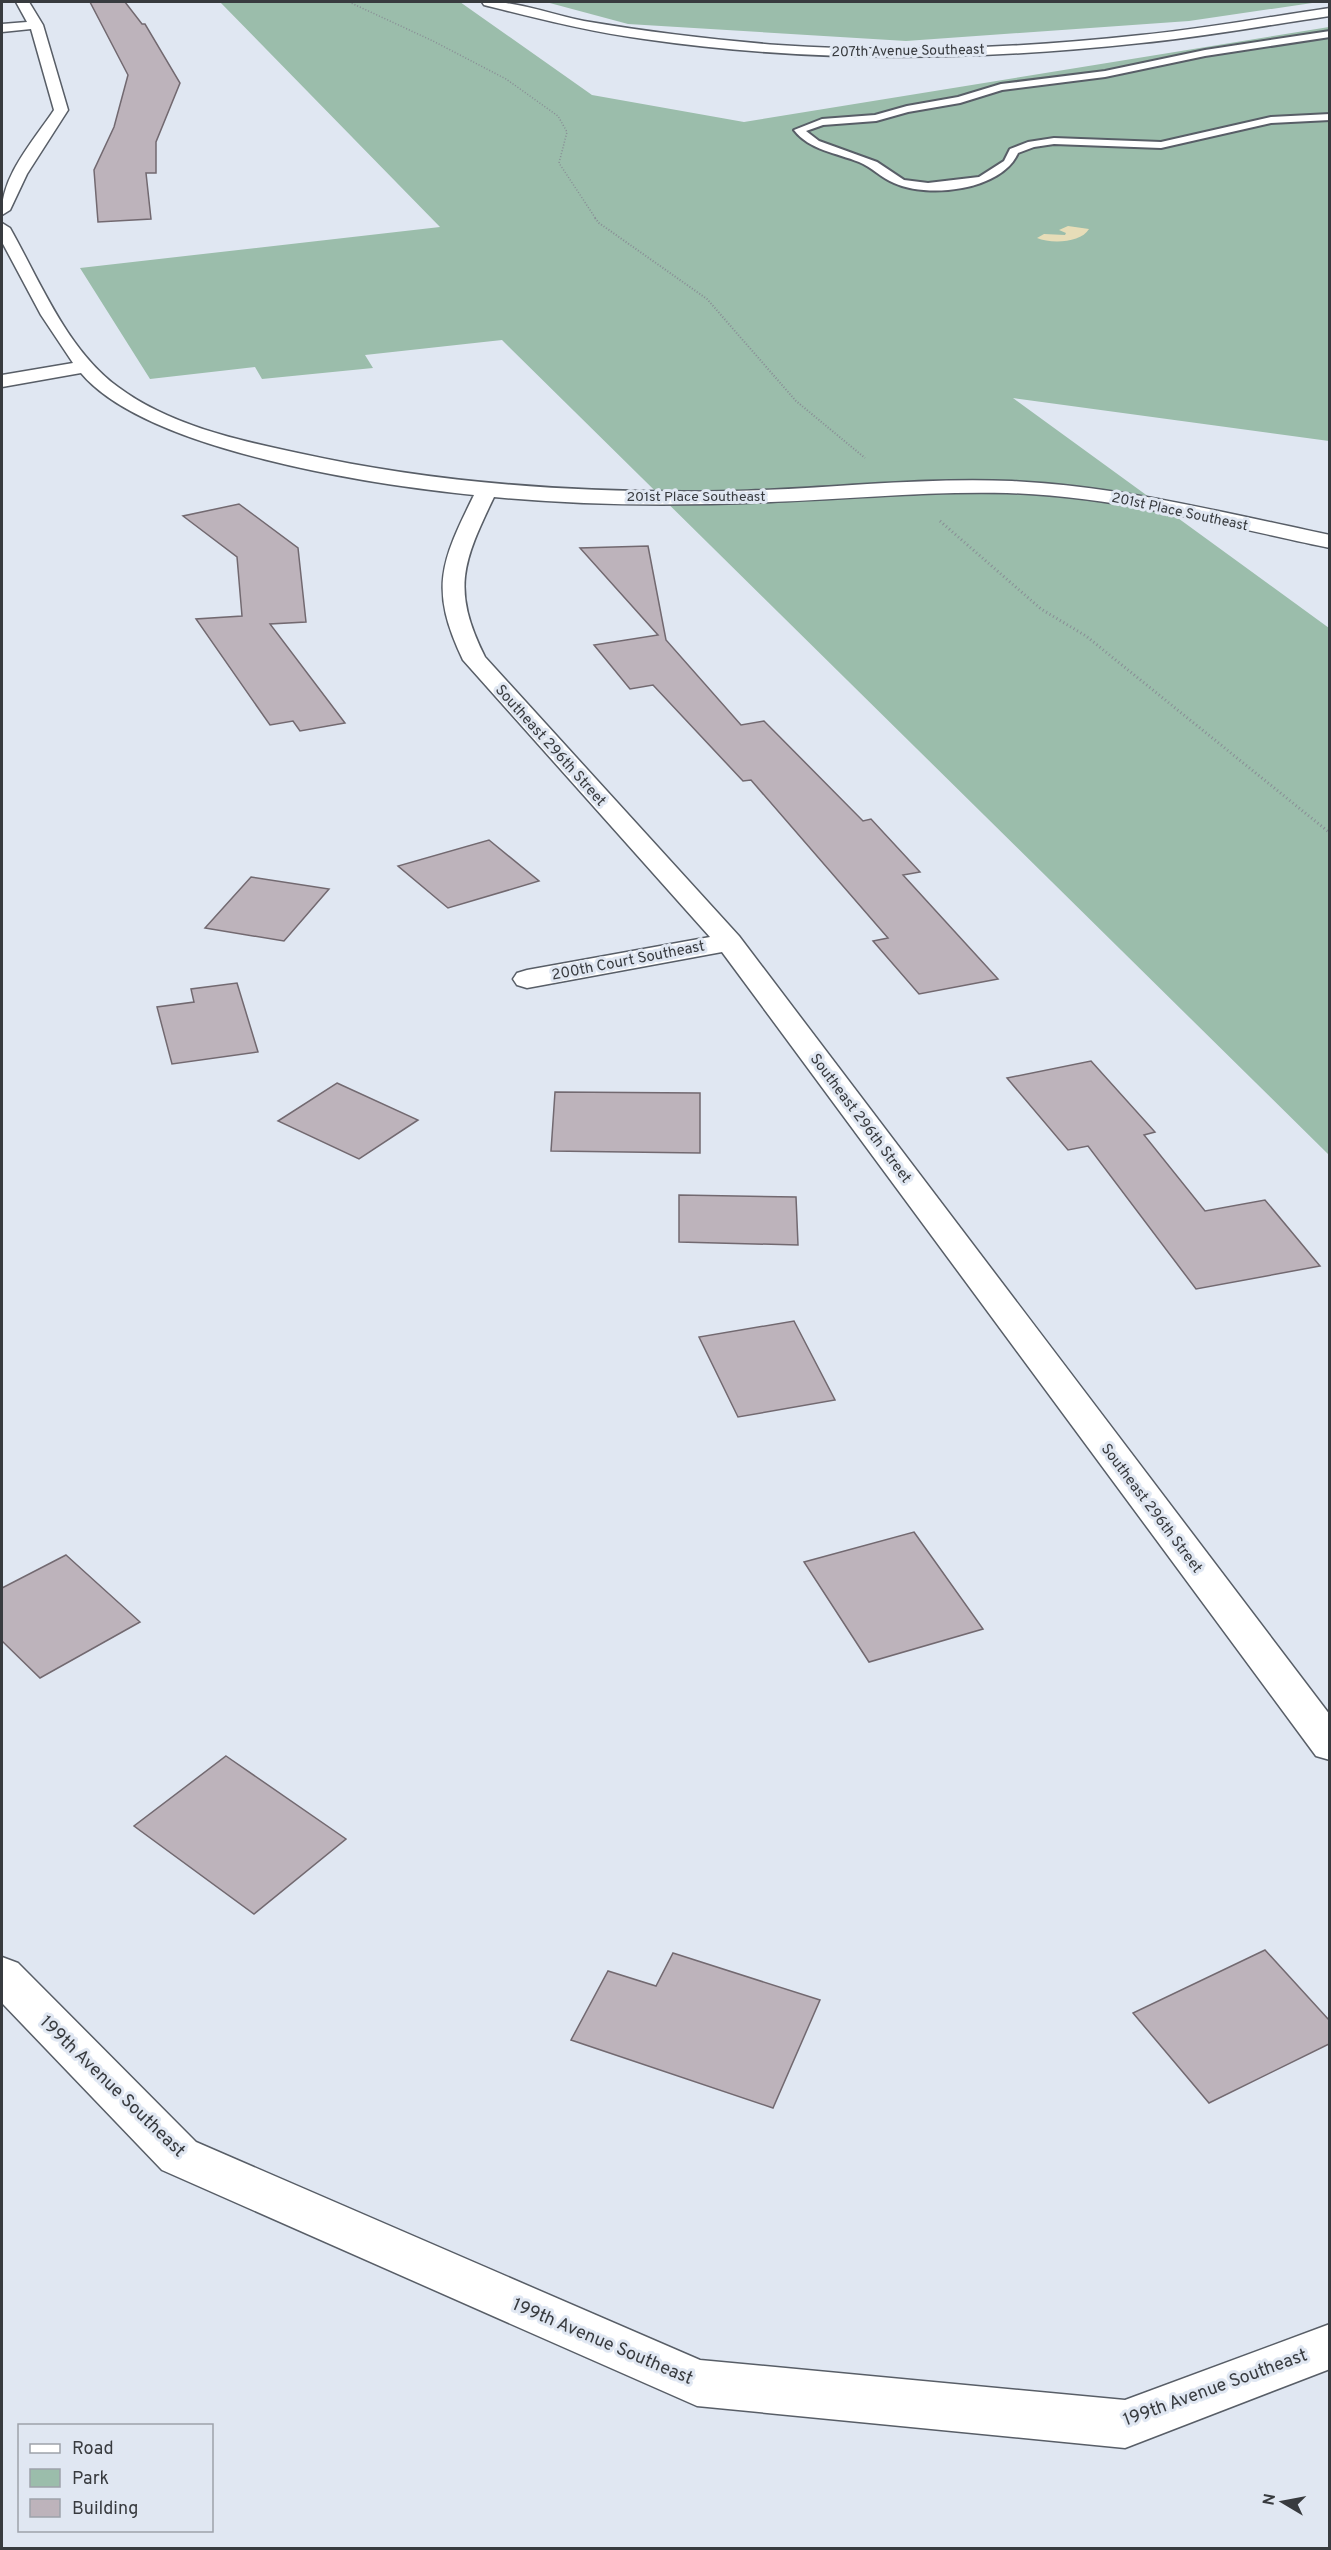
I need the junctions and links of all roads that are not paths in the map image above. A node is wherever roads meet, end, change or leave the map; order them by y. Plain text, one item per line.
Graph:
1 (23, 2) edge
2 (489, 2) edge
3 (1329, 12) edge
4 (36, 25) junction
5 (2, 28) edge
6 (1329, 34) edge
7 (1329, 117) edge
8 (2, 174) edge
9 (19, 174) junction
10 (2, 210) edge
11 (2, 228) edge
12 (83, 367) junction
13 (2, 381) edge
14 (487, 490) junction
15 (1329, 542) edge
16 (729, 942) junction
17 (527, 979) dead end
18 (1329, 1745) edge
19 (2, 1975) edge
20 (1329, 2346) edge

1 - 4 street
2 - 3 street, 207th Avenue Southeast
4 - 5 street
4 - 9 street
6 - 7 lane
8 - 9 street
9 - 10 street
11 - 12 street, 201st Place Southeast
12 - 13 street
12 - 14 street, 201st Place Southeast
14 - 15 street, 201st Place Southeast
14 - 16 street, Southeast 296th Street
16 - 17 street, 200th Court Southeast
16 - 18 street, Southeast 296th Street
19 - 20 street, 199th Avenue Southeast

